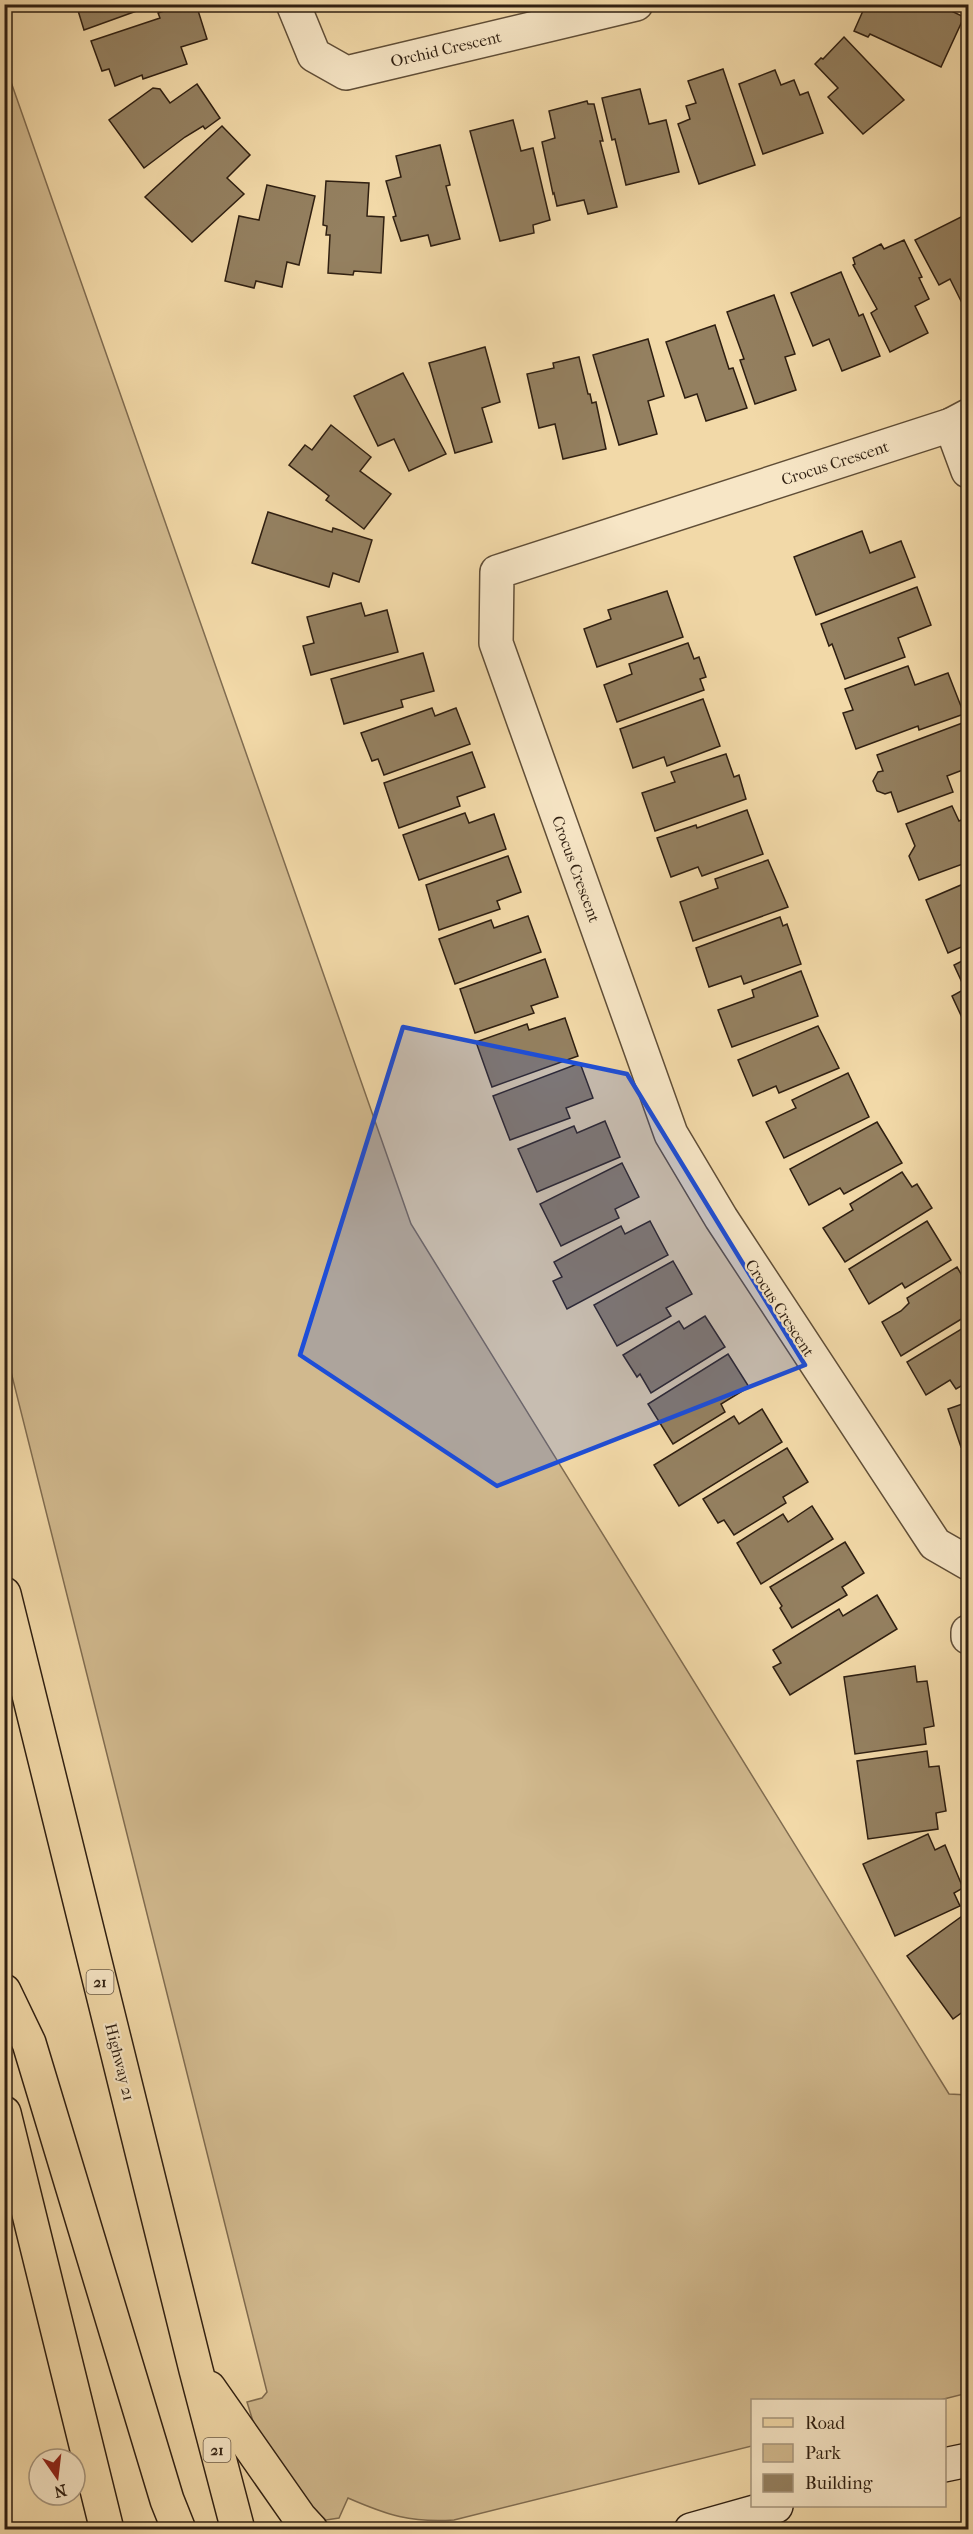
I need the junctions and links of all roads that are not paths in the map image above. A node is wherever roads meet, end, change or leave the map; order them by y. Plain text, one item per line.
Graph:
1 (293, 4) edge
2 (636, 4) edge
3 (960, 421) edge
4 (969, 471) edge
5 (969, 1563) edge
6 (4, 1594) edge
7 (969, 1632) edge
8 (969, 1636) edge
9 (4, 1991) edge
10 (4, 2113) edge
11 (196, 2370) junction
12 (969, 2460) edge
13 (946, 2465) edge
14 (769, 2507) edge
15 (107, 2529) edge
16 (179, 2529) edge
17 (238, 2529) edge
18 (311, 2529) edge
19 (691, 2529) edge

1 - 2 street, Orchid Crescent
3 - 4 street
3 - 5 street, Crocus Crescent
6 - 11 main road, Highway 21 / 21
7 - 8 street
9 - 16 main road
10 - 15 main road
11 - 17 main road, Highway 21 / 21
11 - 18 main road
12 - 13 street
14 - 19 street

